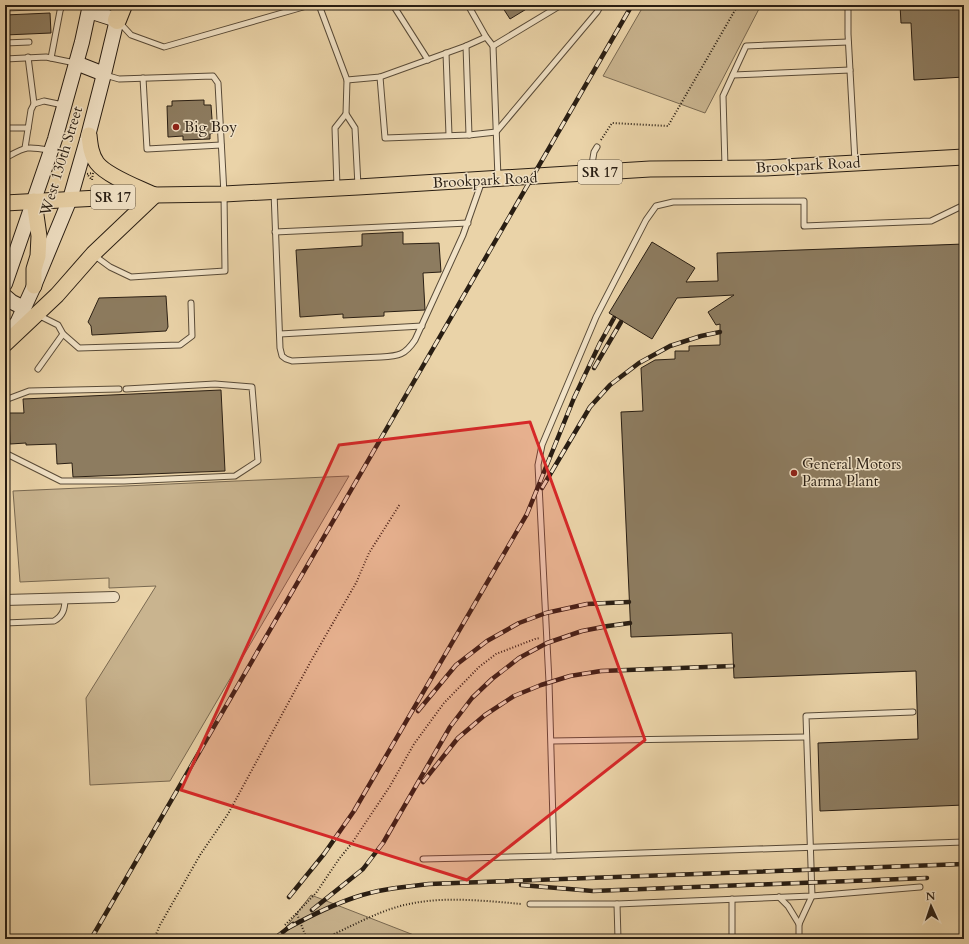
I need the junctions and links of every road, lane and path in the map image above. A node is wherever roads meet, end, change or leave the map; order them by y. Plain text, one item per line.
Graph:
1 (62, 5) edge
2 (310, 5) edge
3 (319, 5) edge
4 (394, 5) edge
5 (468, 5) edge
6 (561, 5) edge
7 (601, 5) edge
8 (738, 5) edge
9 (848, 5) edge
10 (5, 8) edge
11 (90, 8) edge
12 (120, 10) edge
13 (486, 36) junction
14 (28, 42) dead end
15 (848, 42) junction
16 (5, 43) edge
17 (466, 46) junction
18 (493, 46) junction
19 (446, 53) junction
20 (28, 57) junction
21 (51, 58) junction
22 (5, 59) edge
23 (428, 60) junction
24 (76, 63) junction
25 (850, 70) junction
26 (104, 74) junction
27 (733, 75) junction
28 (380, 77) junction
29 (143, 78) junction
30 (347, 80) junction
31 (34, 104) junction
32 (64, 106) junction
33 (346, 114) junction
34 (5, 128) edge
35 (28, 128) junction
36 (496, 132) junction
37 (449, 135) junction
38 (469, 135) junction
39 (89, 136) junction
40 (221, 146) junction
41 (597, 147) joint
42 (25, 148) junction
43 (51, 151) junction
44 (964, 157) edge
45 (5, 158) edge
46 (855, 163) junction
47 (725, 169) junction
48 (590, 173) junction
49 (498, 179) junction
50 (483, 180) junction
51 (358, 187) junction
52 (337, 188) junction
53 (274, 191) junction
54 (224, 194) junction
55 (155, 195) junction
56 (70, 199) junction
57 (34, 201) junction
58 (5, 203) edge
59 (964, 205) edge
60 (468, 223) junction
61 (275, 232) junction
62 (93, 254) junction
63 (5, 284) edge
64 (34, 286) junction
65 (5, 296) edge
66 (192, 303) dead end
67 (30, 311) junction
68 (422, 326) junction
69 (62, 334) junction
70 (280, 334) junction
71 (5, 343) edge
72 (38, 369) dead end
73 (119, 389) dead end
74 (126, 389) dead end
75 (5, 400) edge
76 (5, 453) edge
77 (400, 504) dead end
78 (114, 596) dead end
79 (65, 598) junction
80 (5, 600) edge
81 (5, 622) edge
82 (547, 637) junction
83 (913, 712) dead end
84 (806, 737) junction
85 (552, 741) junction
86 (964, 842) edge
87 (810, 847) junction
88 (554, 856) junction
89 (423, 859) dead end
90 (920, 887) dead end
91 (812, 896) junction
92 (779, 897) junction
93 (732, 899) junction
94 (530, 904) joint
95 (617, 904) junction
96 (297, 914) junction
97 (799, 924) junction
98 (285, 925) dead end
99 (306, 937) dead end
100 (154, 939) edge
101 (323, 939) edge
102 (618, 939) edge
103 (732, 939) edge
104 (798, 939) edge

1 - 10 lane
1 - 21 lane
2 - 12 lane
3 - 30 lane
4 - 23 lane
5 - 13 lane
6 - 18 lane
7 - 36 lane
8 - 41 path
9 - 15 lane
11 - 12 main road
11 - 24 main road, West 130th Street
12 - 26 main road, West 130th Street
13 - 17 lane
13 - 18 lane
14 - 16 lane
15 - 25 lane
15 - 27 lane
17 - 19 lane
17 - 38 lane
18 - 36 lane
19 - 23 lane
19 - 37 lane
20 - 21 lane
20 - 22 lane
20 - 31 lane
21 - 24 lane
23 - 28 lane
24 - 26 main road
24 - 32 main road, West 130th Street
25 - 27 lane
25 - 46 lane
26 - 29 lane
26 - 39 main road, West 130th Street
27 - 47 lane
28 - 30 lane
28 - 37 lane
29 - 40 lane
29 - 40 lane
30 - 33 lane
31 - 32 lane
31 - 35 lane
32 - 43 main road, West 130th Street
33 - 51 lane
33 - 52 lane
34 - 35 lane
35 - 42 lane
36 - 38 lane
36 - 49 lane
37 - 38 lane
39 - 55 main road
39 - 56 main road, West 130th Street
40 - 54 lane
41 - 48 lane
42 - 43 lane
42 - 45 lane
43 - 57 main road, West 130th Street
44 - 46 main road, Brookpark Road / SR 17
46 - 47 main road, Brookpark Road / SR 17
47 - 48 main road, Brookpark Road / SR 17
48 - 49 main road, Brookpark Road / SR 17
49 - 50 main road, Brookpark Road / SR 17
50 - 51 main road, Brookpark Road / SR 17
50 - 60 lane
51 - 52 main road, Brookpark Road / SR 17
52 - 53 main road, Brookpark Road / SR 17
53 - 54 main road, Brookpark Road / SR 17
53 - 61 lane
54 - 55 main road, Brookpark Road / SR 17
54 - 62 lane
55 - 56 main road, Brookpark Road / SR 17
55 - 62 main road
56 - 57 main road, Brookpark Road / SR 17
56 - 64 main road, West 130th Street
57 - 58 main road, Brookpark Road / SR 17
57 - 63 main road, West 130th Street
57 - 64 main road
59 - 82 lane
60 - 61 lane
60 - 68 lane
61 - 70 lane
62 - 67 main road
64 - 67 main road, West 130th Street
65 - 67 main road
66 - 69 lane
67 - 69 lane
67 - 71 main road
68 - 70 lane
68 - 70 lane
69 - 72 lane
73 - 75 lane
74 - 76 lane
77 - 100 path
78 - 79 street
79 - 80 street
79 - 81 lane
82 - 85 lane
82 - 96 path
83 - 84 lane
84 - 85 lane
84 - 87 lane
85 - 88 lane
86 - 87 lane
87 - 88 lane
87 - 91 lane
88 - 89 lane
90 - 91 lane
91 - 92 lane
91 - 97 lane
92 - 93 lane
92 - 97 lane
93 - 95 lane
93 - 103 lane
94 - 95 lane
94 - 101 path
95 - 102 lane
96 - 98 path
96 - 99 path
97 - 104 lane

